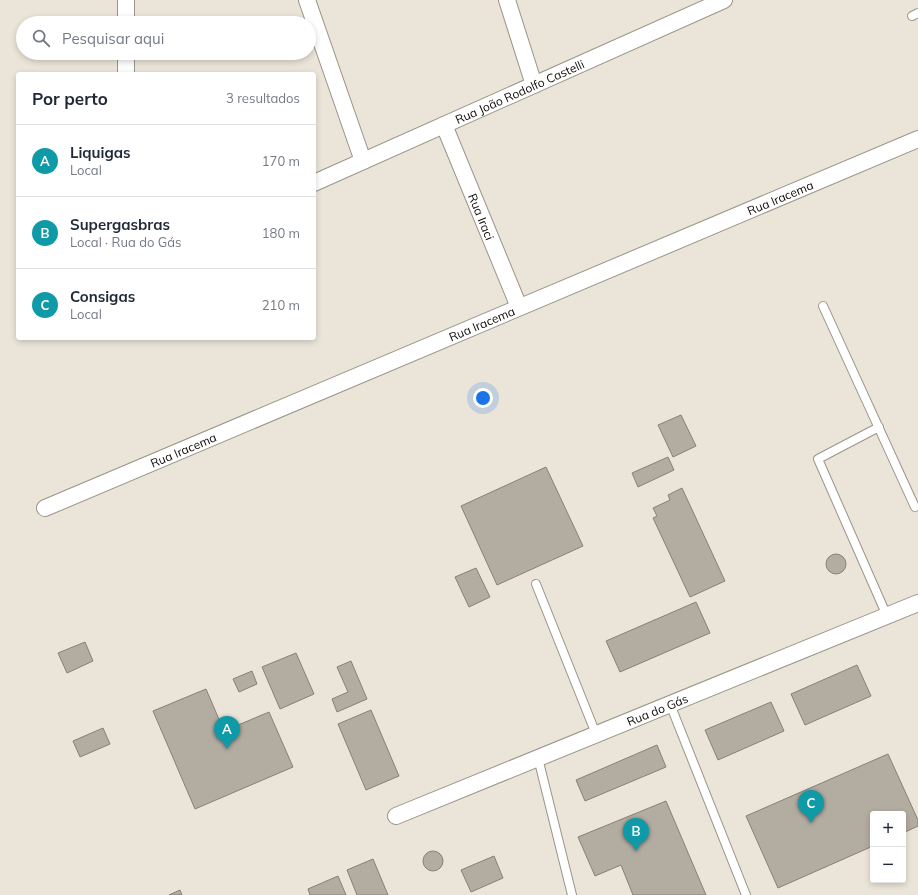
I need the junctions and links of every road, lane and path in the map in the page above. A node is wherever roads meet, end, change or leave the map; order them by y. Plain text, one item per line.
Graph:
1 (126, 0) edge
2 (307, 0) edge
3 (507, 0) edge
4 (724, 0) edge
5 (704, 4) edge
6 (126, 16) edge
7 (313, 16) edge
8 (316, 26) edge
9 (126, 60) edge
10 (126, 72) edge
11 (534, 84) junction
12 (444, 125) junction
13 (918, 139) edge
14 (363, 161) junction
15 (316, 182) edge
16 (823, 306) dead end
17 (519, 307) junction
18 (879, 427) junction
19 (915, 507) dead end
20 (45, 508) dead end
21 (536, 584) dead end
22 (918, 603) edge
23 (887, 616) junction
24 (670, 704) junction
25 (596, 734) junction
26 (538, 758) junction
27 (396, 816) dead end
28 (572, 895) edge
29 (746, 895) edge

1 - 6 street
2 - 7 street
3 - 11 street
4 - 5 street, Rua João Rodolfo Castelli
5 - 11 street, Rua João Rodolfo Castelli
8 - 14 street
9 - 10 street
11 - 12 street, Rua João Rodolfo Castelli
12 - 14 street, Rua João Rodolfo Castelli
12 - 17 street, Rua Iraci
13 - 17 street, Rua Iracema
14 - 15 street, Rua João Rodolfo Castelli
16 - 18 lane
17 - 20 street, Rua Iracema
18 - 19 lane
18 - 23 lane
21 - 25 lane
22 - 23 street, Rua do Gás
23 - 24 street, Rua do Gás
24 - 25 street, Rua do Gás
24 - 29 lane
25 - 26 street, Rua do Gás
26 - 27 street, Rua do Gás
26 - 28 lane

